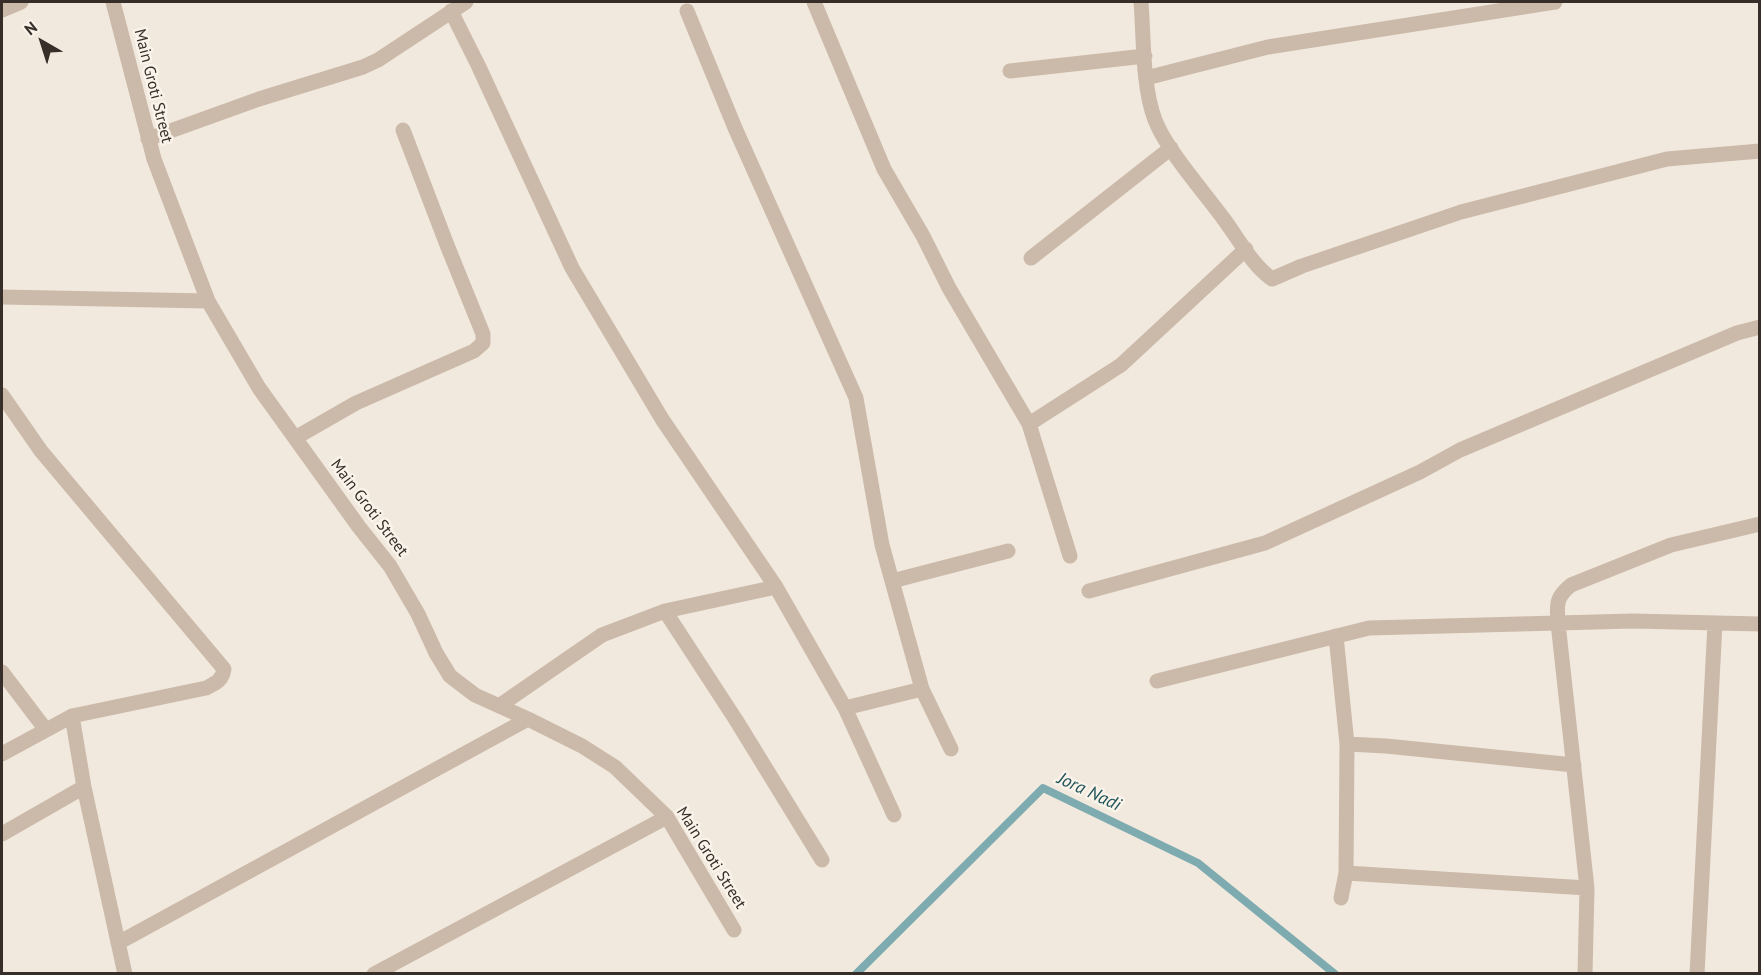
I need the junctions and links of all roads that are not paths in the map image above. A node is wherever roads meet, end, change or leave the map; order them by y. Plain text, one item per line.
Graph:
1 (21, 2) edge
2 (113, 2) edge
3 (466, 2) edge
4 (814, 2) edge
5 (1141, 2) edge
6 (1555, 2) edge
7 (2, 10) edge
8 (451, 11) junction
9 (687, 11) dead end
10 (1145, 56) junction
11 (1010, 71) dead end
12 (1146, 78) junction
13 (403, 130) dead end
14 (148, 139) junction
15 (1171, 148) junction
16 (1760, 151) edge
17 (1246, 249) junction
18 (1031, 258) dead end
19 (2, 297) edge
20 (208, 301) junction
21 (1760, 327) edge
22 (2, 395) edge
23 (1029, 424) junction
24 (295, 438) junction
25 (1760, 524) edge
26 (1008, 550) dead end
27 (1070, 556) dead end
28 (891, 581) junction
29 (776, 587) junction
30 (1089, 591) dead end
31 (665, 611) junction
32 (1558, 623) junction
33 (1715, 623) junction
34 (1760, 624) edge
35 (1336, 636) junction
36 (2, 672) edge
37 (1157, 681) dead end
38 (922, 689) junction
39 (499, 706) junction
40 (845, 708) junction
41 (72, 716) junction
42 (528, 719) junction
43 (46, 730) junction
44 (1347, 744) junction
45 (951, 749) dead end
46 (2, 754) edge
47 (1574, 765) junction
48 (84, 788) junction
49 (894, 815) dead end
50 (667, 817) junction
51 (2, 834) edge
52 (822, 860) dead end
53 (1346, 873) junction
54 (1587, 888) junction
55 (1341, 898) dead end
56 (734, 930) dead end
57 (118, 943) junction
58 (125, 974) edge
59 (374, 974) edge
60 (1585, 974) edge
61 (1697, 974) edge

1 - 7 street
2 - 14 street, Main Groti Street
3 - 8 street
4 - 23 street
5 - 10 street
6 - 12 street
8 - 14 street
8 - 29 street
9 - 28 street
10 - 11 street
10 - 12 street
12 - 15 street
13 - 24 street
14 - 20 street, Main Groti Street
15 - 17 street
15 - 18 street
16 - 17 street
17 - 23 street
19 - 20 street
20 - 24 street, Main Groti Street
21 - 30 street
22 - 41 street
23 - 27 street
24 - 39 street, Main Groti Street
25 - 32 street
26 - 28 street
28 - 38 street
29 - 31 street
29 - 40 street
31 - 39 street
31 - 52 street
32 - 33 street
32 - 35 street
32 - 47 street
33 - 34 street
33 - 61 street
35 - 37 street
35 - 44 street
36 - 43 street
38 - 40 street
38 - 45 street
39 - 42 street, Main Groti Street
40 - 49 street
41 - 43 street
41 - 48 street
42 - 50 street, Main Groti Street
42 - 57 street
43 - 46 street
44 - 47 street
44 - 53 street
47 - 54 street
48 - 51 street
48 - 57 street
50 - 56 street, Main Groti Street
50 - 59 street
53 - 54 street
53 - 55 street
54 - 60 street
57 - 58 street

